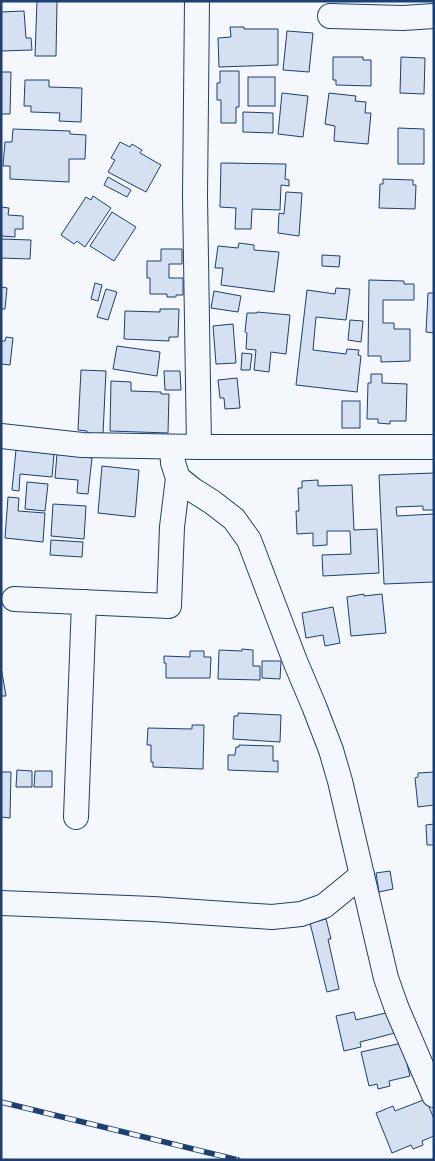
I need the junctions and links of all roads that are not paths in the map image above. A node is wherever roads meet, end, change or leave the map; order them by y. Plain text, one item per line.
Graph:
1 (197, 1) edge
2 (330, 16) dead end
3 (434, 16) edge
4 (1, 436) edge
5 (172, 447) junction
6 (199, 447) junction
7 (434, 447) edge
8 (178, 478) junction
9 (14, 599) dead end
10 (84, 602) junction
11 (76, 817) dead end
12 (362, 875) junction
13 (1, 903) edge
14 (434, 1095) edge

1 - 6 street
2 - 3 street
4 - 5 street
5 - 6 street
5 - 8 street
6 - 7 street
8 - 10 street
8 - 12 street
9 - 10 street
10 - 11 street
12 - 13 street
12 - 14 street

